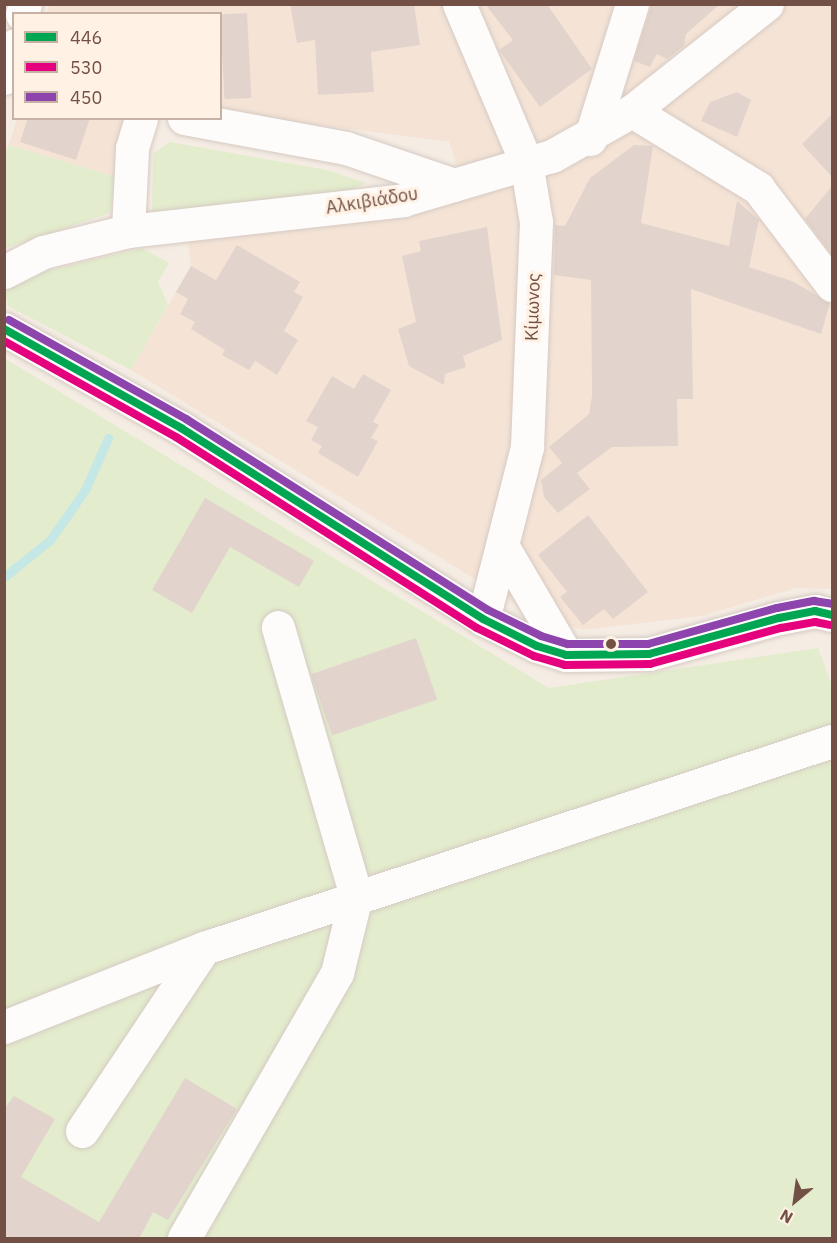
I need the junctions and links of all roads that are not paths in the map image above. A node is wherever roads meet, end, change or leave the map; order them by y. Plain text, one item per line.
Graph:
1 (459, 4) edge
2 (632, 4) edge
3 (767, 4) edge
4 (12, 52) edge
5 (4, 78) edge
6 (632, 111) junction
7 (140, 120) edge
8 (195, 120) edge
9 (590, 139) junction
10 (526, 162) junction
11 (454, 184) junction
12 (128, 231) junction
13 (4, 272) edge
14 (832, 285) edge
15 (4, 329) edge
16 (503, 548) junction
17 (832, 615) edge
18 (483, 619) junction
19 (278, 627) dead end
20 (566, 655) junction
21 (832, 741) edge
22 (356, 896) junction
23 (204, 948) junction
24 (4, 1027) edge
25 (82, 1131) dead end
26 (184, 1239) edge

1 - 10 street, Κίμωνος
2 - 9 street
3 - 6 street, Αλκιβιάδου
4 - 5 street
6 - 9 street, Αλκιβιάδου
6 - 14 street
7 - 12 street
8 - 11 street
9 - 10 street, Αλκιβιάδου
10 - 11 street, Αλκιβιάδου
10 - 16 street, Κίμωνος
11 - 12 street, Αλκιβιάδου
12 - 13 street, Αλκιβιάδου
15 - 18 street
16 - 18 street, Κίμωνος
16 - 20 street
17 - 20 street
18 - 20 street
19 - 22 street
21 - 22 street
22 - 23 street
22 - 26 street
23 - 24 street
23 - 25 street

